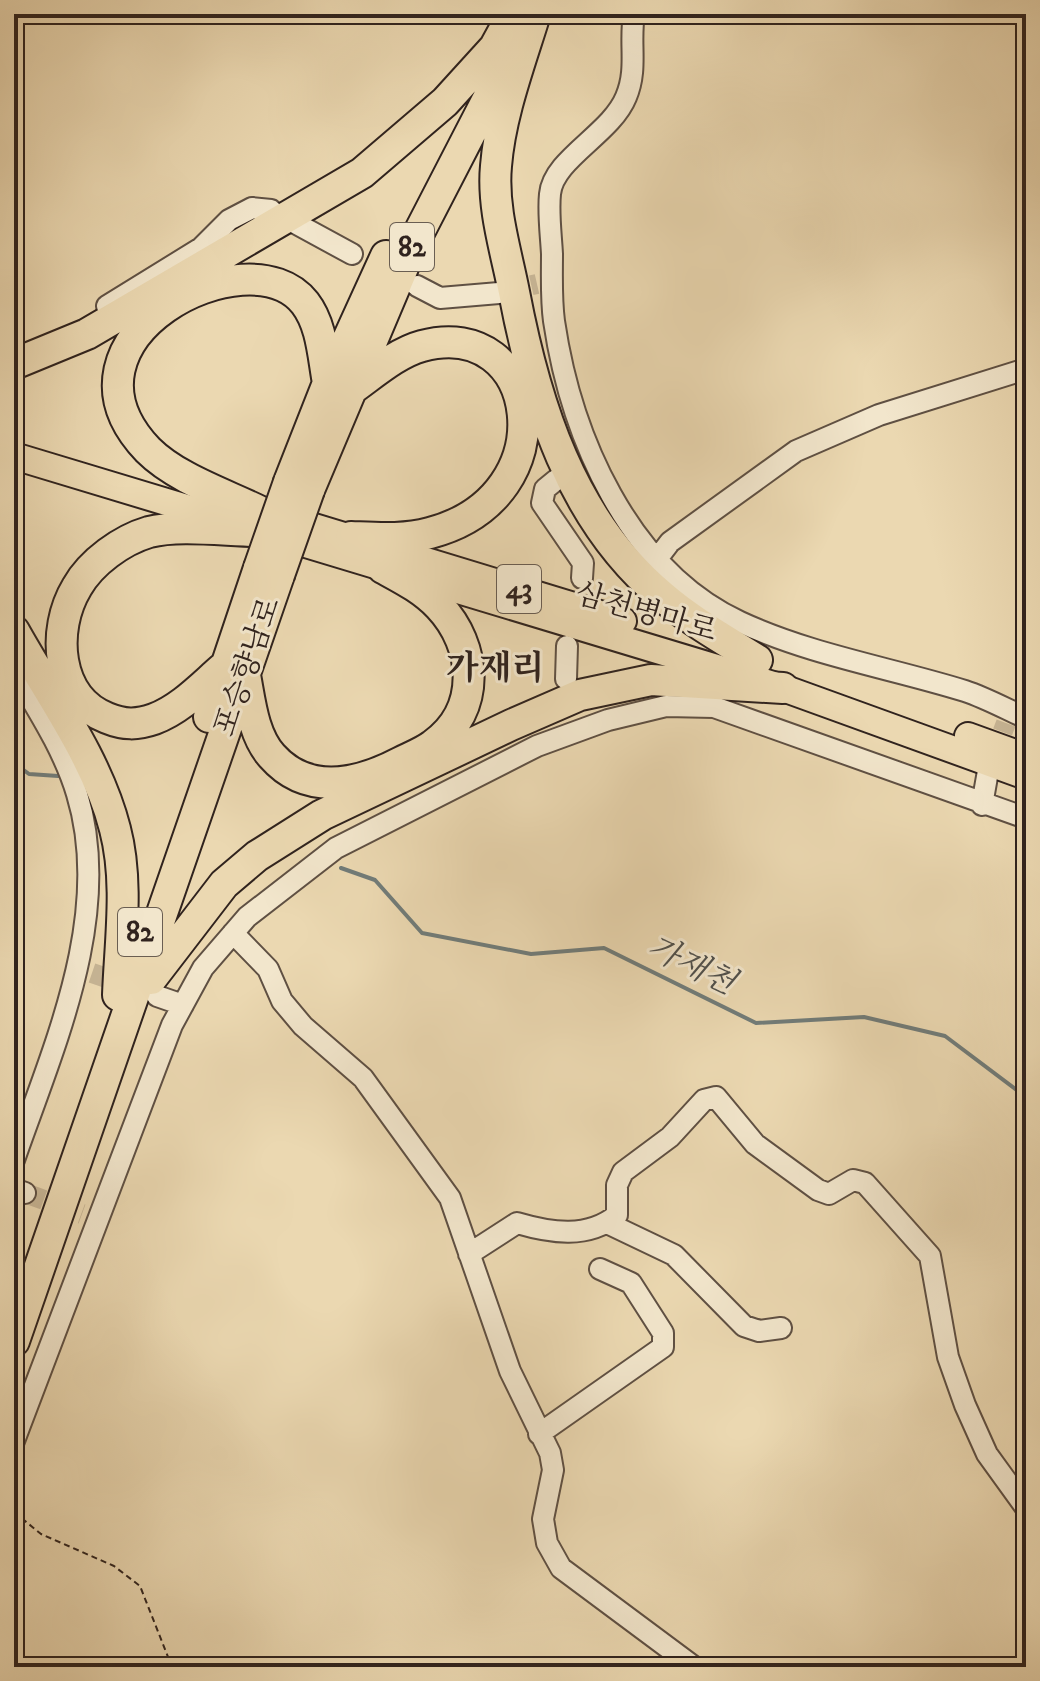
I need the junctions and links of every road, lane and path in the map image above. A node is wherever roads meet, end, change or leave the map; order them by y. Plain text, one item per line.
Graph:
1 (513, 14) edge
2 (534, 14) edge
3 (634, 14) edge
4 (495, 47) junction
5 (271, 210) dead end
6 (295, 223) dead end
7 (352, 254) dead end
8 (417, 286) dead end
9 (499, 293) tunnel mouth
10 (14, 350) edge
11 (14, 364) edge
12 (1026, 369) edge
13 (339, 387) junction
14 (14, 437) edge
15 (14, 456) edge
16 (556, 480) dead end
17 (260, 521) junction
18 (351, 537) junction
19 (657, 559) junction
20 (383, 568) junction
21 (582, 578) dead end
22 (14, 631) edge
23 (567, 646) dead end
24 (757, 660) junction
25 (14, 670) edge
26 (235, 670) junction
27 (566, 679) dead end
28 (783, 688) junction
29 (1014, 717) edge
30 (1026, 757) edge
31 (988, 771) tunnel mouth
32 (1026, 776) edge
33 (982, 805) junction
34 (1026, 818) edge
35 (233, 933) junction
36 (136, 998) junction
37 (183, 1005) junction
38 (14, 1160) edge
39 (607, 1223) junction
40 (469, 1254) junction
41 (600, 1269) dead end
42 (14, 1295) edge
43 (781, 1328) dead end
44 (14, 1341) edge
45 (539, 1434) junction
46 (14, 1441) edge
47 (1026, 1508) edge
48 (14, 1512) edge
49 (172, 1667) edge
50 (694, 1667) edge

1 - 4 highway, 포승향남로 / 82
2 - 13 highway, 포승향남로 / 82
2 - 24 highway
3 - 19 street
4 - 11 highway
4 - 13 highway, 포승향남로 / 82
5 - 10 street
6 - 7 street
8 - 9 street
12 - 19 street
13 - 17 highway
13 - 18 highway
13 - 26 highway, 포승향남로 / 82, bridge
14 - 17 main road, 삼천병마로 / 43
15 - 17 main road, 삼천병마로 / 43
16 - 21 street
17 - 18 main road, 삼천병마로 / 43
17 - 20 main road, 삼천병마로 / 43
17 - 26 highway
18 - 24 main road, 삼천병마로 / 43
19 - 29 street
20 - 26 highway
20 - 28 main road, 삼천병마로 / 43
22 - 36 highway
23 - 27 street
24 - 30 main road, 삼천병마로 / 43
25 - 38 street
26 - 36 highway, 포승향남로 / 82
28 - 32 main road, 삼천병마로 / 43
28 - 36 highway
31 - 33 street
33 - 34 street
33 - 35 street
35 - 37 street
35 - 40 street
36 - 37 street
36 - 42 highway, 포승향남로 / 82
36 - 44 highway, 포승향남로 / 82
37 - 46 street
39 - 40 street
39 - 43 street
39 - 47 street
40 - 45 street
41 - 45 street
45 - 50 street
48 - 49 path

